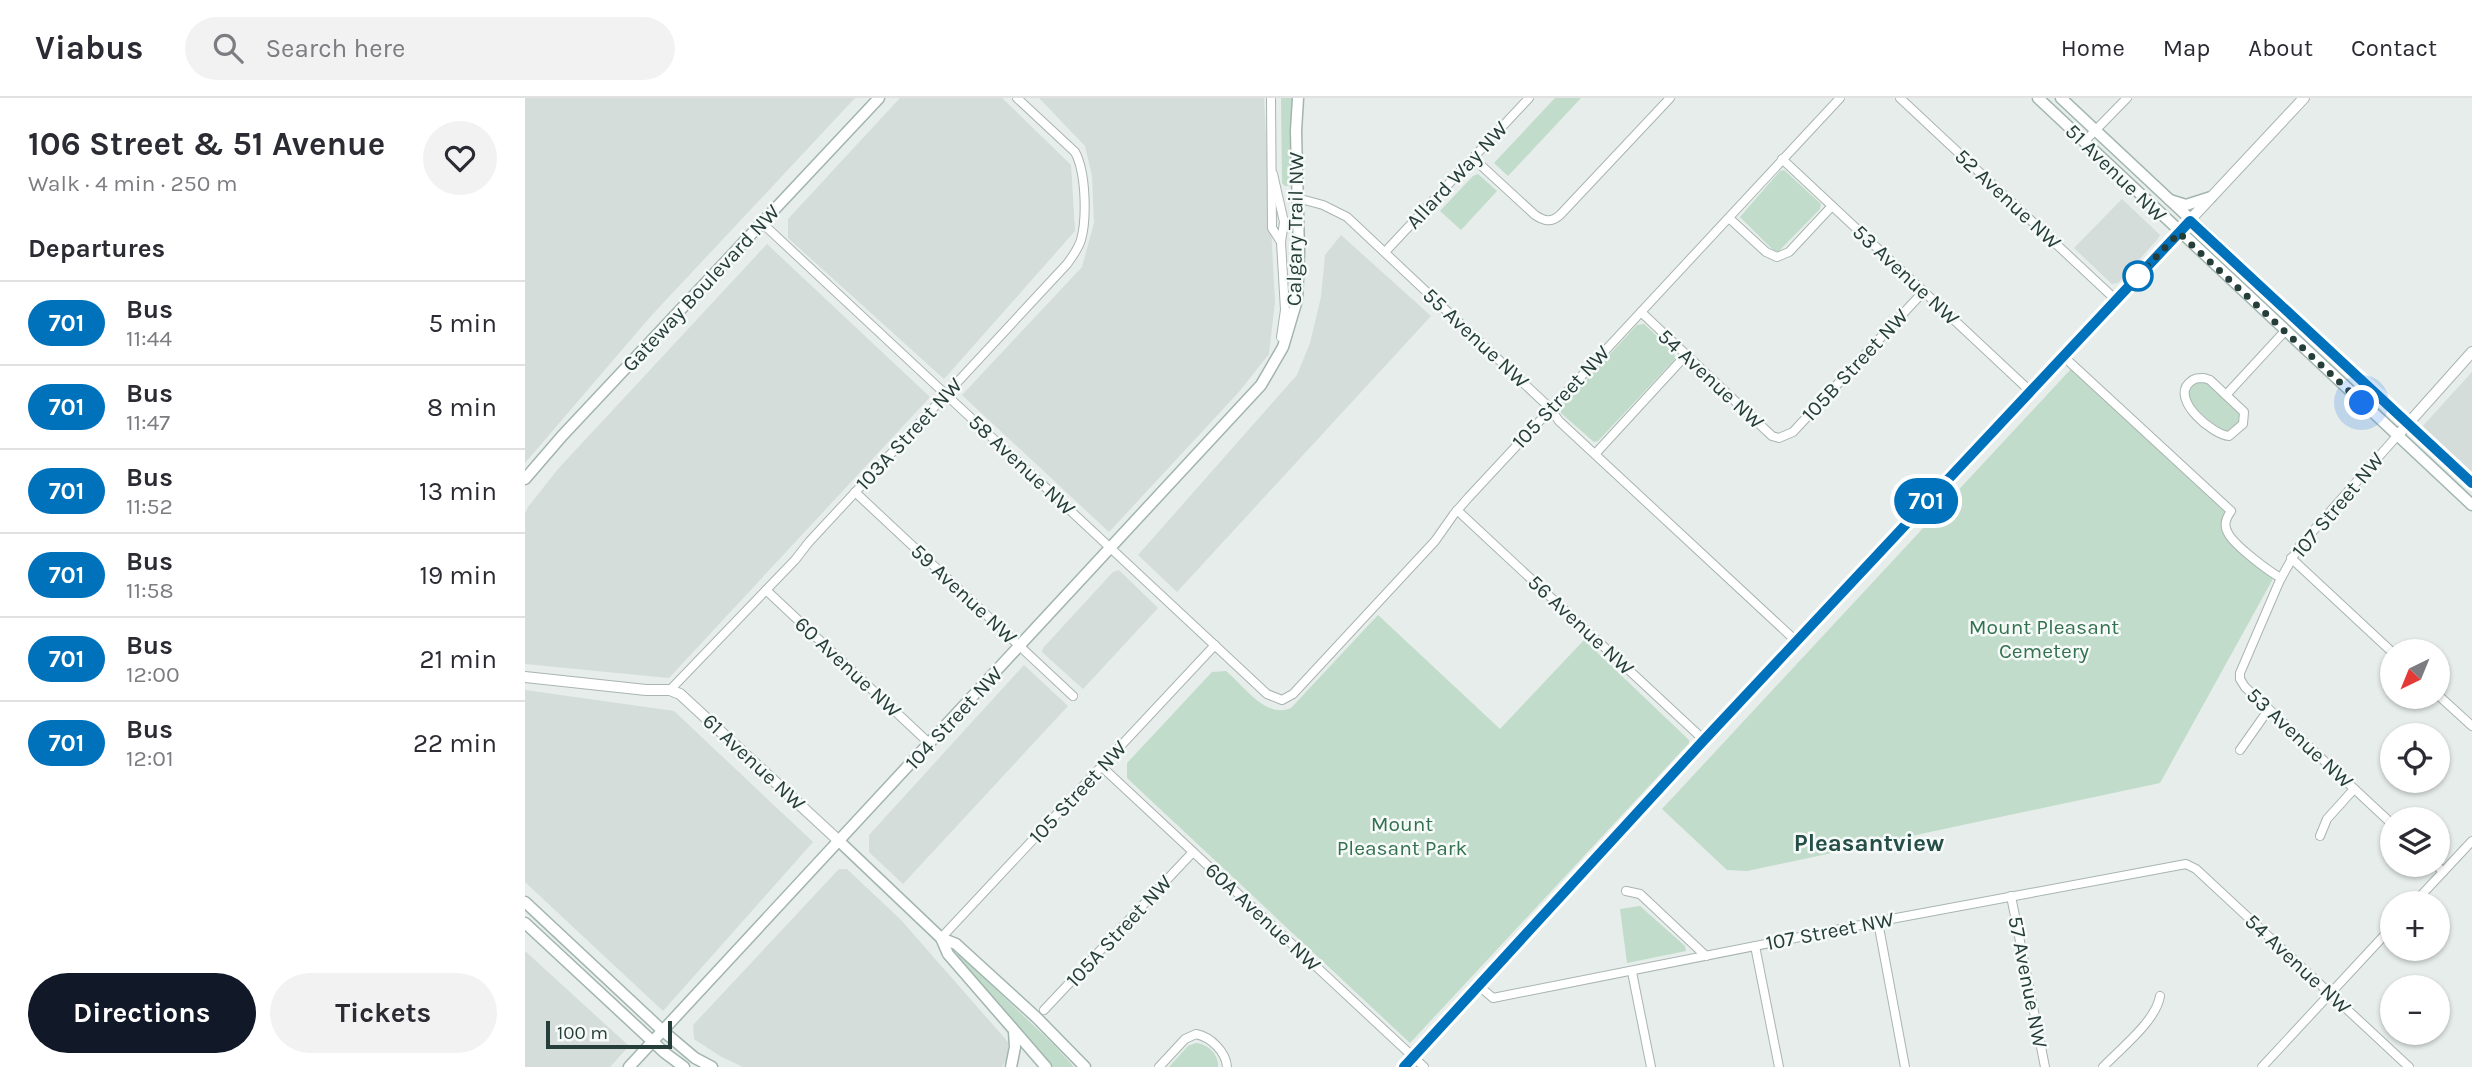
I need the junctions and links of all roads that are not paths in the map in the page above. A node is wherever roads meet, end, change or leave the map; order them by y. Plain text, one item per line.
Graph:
1 (879, 98) edge
2 (1017, 98) edge
3 (1271, 98) edge
4 (1297, 98) edge
5 (1529, 98) edge
6 (1669, 98) edge
7 (1840, 98) edge
8 (1900, 98) edge
9 (2038, 98) edge
10 (2061, 98) edge
11 (2127, 98) edge
12 (2304, 98) edge
13 (2095, 132) junction
14 (2084, 142) junction
15 (1473, 158) junction
16 (1782, 159) junction
17 (2211, 197) junction
18 (1297, 198) junction
19 (2165, 198) junction
20 (1832, 206) junction
21 (1729, 218) junction
22 (2190, 221) junction
23 (762, 223) junction
24 (2179, 233) junction
25 (1385, 252) junction
26 (1924, 291) junction
27 (2116, 299) junction
28 (1640, 312) junction
29 (2285, 331) junction
30 (2472, 352) edge
31 (1686, 355) junction
32 (2063, 356) junction
33 (1276, 361) junction
34 (2030, 391) junction
35 (946, 395) junction
36 (2226, 395) junction
37 (1550, 408) junction
38 (2408, 424) junction
39 (2397, 436) junction
40 (1784, 438) joint
41 (1596, 453) junction
42 (525, 479) edge
43 (2472, 483) edge
44 (855, 492) junction
45 (2472, 505) edge
46 (1457, 510) junction
47 (1112, 549) junction
48 (2291, 558) junction
49 (2281, 578) junction
50 (766, 590) junction
51 (1796, 641) junction
52 (2380, 641) edge
53 (1215, 645) junction
54 (1021, 647) junction
55 (525, 677) edge
56 (2240, 679) joint
57 (670, 690) junction
58 (1073, 696) dead end
59 (1286, 698) joint
60 (2450, 706) edge
61 (2269, 709) junction
62 (2472, 726) edge
63 (1704, 740) junction
64 (930, 744) junction
65 (2240, 750) dead end
66 (1101, 767) junction
67 (2354, 789) junction
68 (2380, 813) edge
69 (2320, 836) dead end
70 (839, 841) junction
71 (2472, 841) edge
72 (1193, 852) junction
73 (2186, 864) joint
74 (2450, 865) edge
75 (2438, 877) edge
76 (1626, 891) dead end
77 (2425, 891) edge
78 (2011, 896) junction
79 (525, 902) edge
80 (1878, 922) junction
81 (525, 923) edge
82 (941, 938) junction
83 (2380, 940) edge
84 (1755, 946) junction
85 (1706, 956) junction
86 (1632, 972) junction
87 (1479, 986) junction
88 (2330, 993) junction
89 (2159, 996) dead end
90 (1044, 1010) dead end
91 (663, 1031) junction
92 (1014, 1031) junction
93 (652, 1042) junction
94 (1413, 1057) junction
95 (629, 1067) edge
96 (684, 1067) edge
97 (712, 1067) edge
98 (1011, 1067) edge
99 (1046, 1067) edge
100 (1085, 1067) edge
101 (1159, 1067) edge
102 (1227, 1067) edge
103 (1404, 1067) edge
104 (1424, 1067) edge
105 (1651, 1067) edge
106 (1779, 1067) edge
107 (1905, 1067) edge
108 (2045, 1067) edge
109 (2103, 1067) edge
110 (2262, 1067) edge
111 (2409, 1067) edge

1 - 23 main road, Gateway Boulevard NW
2 - 35 street, 103A Street NW
3 - 33 street, Calgary Trail NW
4 - 18 main road, Calgary Trail NW
5 - 15 street, Allard Way NW
6 - 15 street
7 - 16 street, 105 Street NW
8 - 27 street, 52 Avenue NW
9 - 14 main road, 51 Avenue NW
10 - 13 main road, 51 Avenue NW
11 - 13 street
12 - 17 street
13 - 14 street
13 - 19 main road, 51 Avenue NW
14 - 24 main road, 51 Avenue NW
15 - 25 street, Allard Way NW
16 - 20 street, 53 Avenue NW
16 - 21 street, 105 Street NW
17 - 19 main road
17 - 22 street
18 - 25 street, 55 Avenue NW
18 - 33 main road, Calgary Trail NW
19 - 22 main road, 51 Avenue NW
20 - 21 street
20 - 26 street, 53 Avenue NW
21 - 28 street, 105 Street NW
22 - 24 street
22 - 38 main road, 51 Avenue NW
23 - 35 street, 58 Avenue NW
23 - 42 main road, Gateway Boulevard NW
24 - 27 street
24 - 29 main road, 51 Avenue NW
25 - 37 street, 55 Avenue NW
26 - 34 street, 53 Avenue NW
26 - 40 street, 105B Street NW
27 - 32 street
28 - 31 street, 54 Avenue NW
28 - 37 street, 105 Street NW
29 - 36 street
29 - 39 main road, 51 Avenue NW
30 - 38 street, 107 Street NW
31 - 40 street, 54 Avenue NW
31 - 41 street
32 - 34 street
32 - 49 street
33 - 47 main road, 104 Street NW
34 - 51 street
35 - 44 street, 103A Street NW
35 - 47 street, 58 Avenue NW
36 - 36 street
37 - 41 street, 55 Avenue NW
37 - 46 street, 105 Street NW
38 - 39 street, 107 Street NW
38 - 43 main road, 51 Avenue NW
39 - 45 main road, 51 Avenue NW
39 - 48 street, 107 Street NW
41 - 51 street, 55 Avenue NW
44 - 50 street, 103A Street NW
44 - 54 street, 59 Avenue NW
46 - 59 street, 105 Street NW
46 - 63 street, 56 Avenue NW
47 - 53 street, 58 Avenue NW
47 - 54 main road, 104 Street NW
48 - 49 street, 107 Street NW
48 - 52 street
49 - 56 street, 107 Street NW
50 - 57 street, 103A Street NW
50 - 64 street, 60 Avenue NW
51 - 63 street
53 - 59 street, 58 Avenue NW
53 - 66 street, 105 Street NW
54 - 58 street, 59 Avenue NW
54 - 64 main road, 104 Street NW
55 - 57 street
56 - 61 street, 53 Avenue NW
57 - 70 street, 61 Avenue NW
60 - 62 street
61 - 65 street
61 - 67 street, 53 Avenue NW
63 - 87 street
64 - 70 main road, 104 Street NW
66 - 72 street, 60A Avenue NW
66 - 82 street, 105 Street NW
67 - 68 street, 53 Avenue NW
67 - 69 street
70 - 82 main road, 61 Avenue NW
70 - 91 main road, 104 Street NW
71 - 74 street
72 - 90 street, 105A Street NW
72 - 94 street, 60A Avenue NW
73 - 78 street, 107 Street NW
73 - 88 street, 54 Avenue NW
75 - 77 street
76 - 85 street
78 - 80 street, 107 Street NW
78 - 108 street, 57 Avenue NW
79 - 91 main road
80 - 84 street, 107 Street NW
80 - 107 street
81 - 93 main road
82 - 92 main road, 61 Avenue NW
82 - 100 main road, 61 Avenue NW
83 - 88 street
84 - 85 street, 107 Street NW
84 - 106 street
85 - 86 street, 107 Street NW
86 - 87 street, 107 Street NW
86 - 105 street
87 - 94 street
88 - 110 street
88 - 111 street, 54 Avenue NW
89 - 109 street
91 - 93 main road, 104 Street NW
91 - 97 main road
92 - 98 main road
92 - 99 main road, 61 Avenue NW
93 - 95 main road, 104 Street NW
93 - 96 main road
94 - 103 street
94 - 104 street, 60A Avenue NW
101 - 102 street

